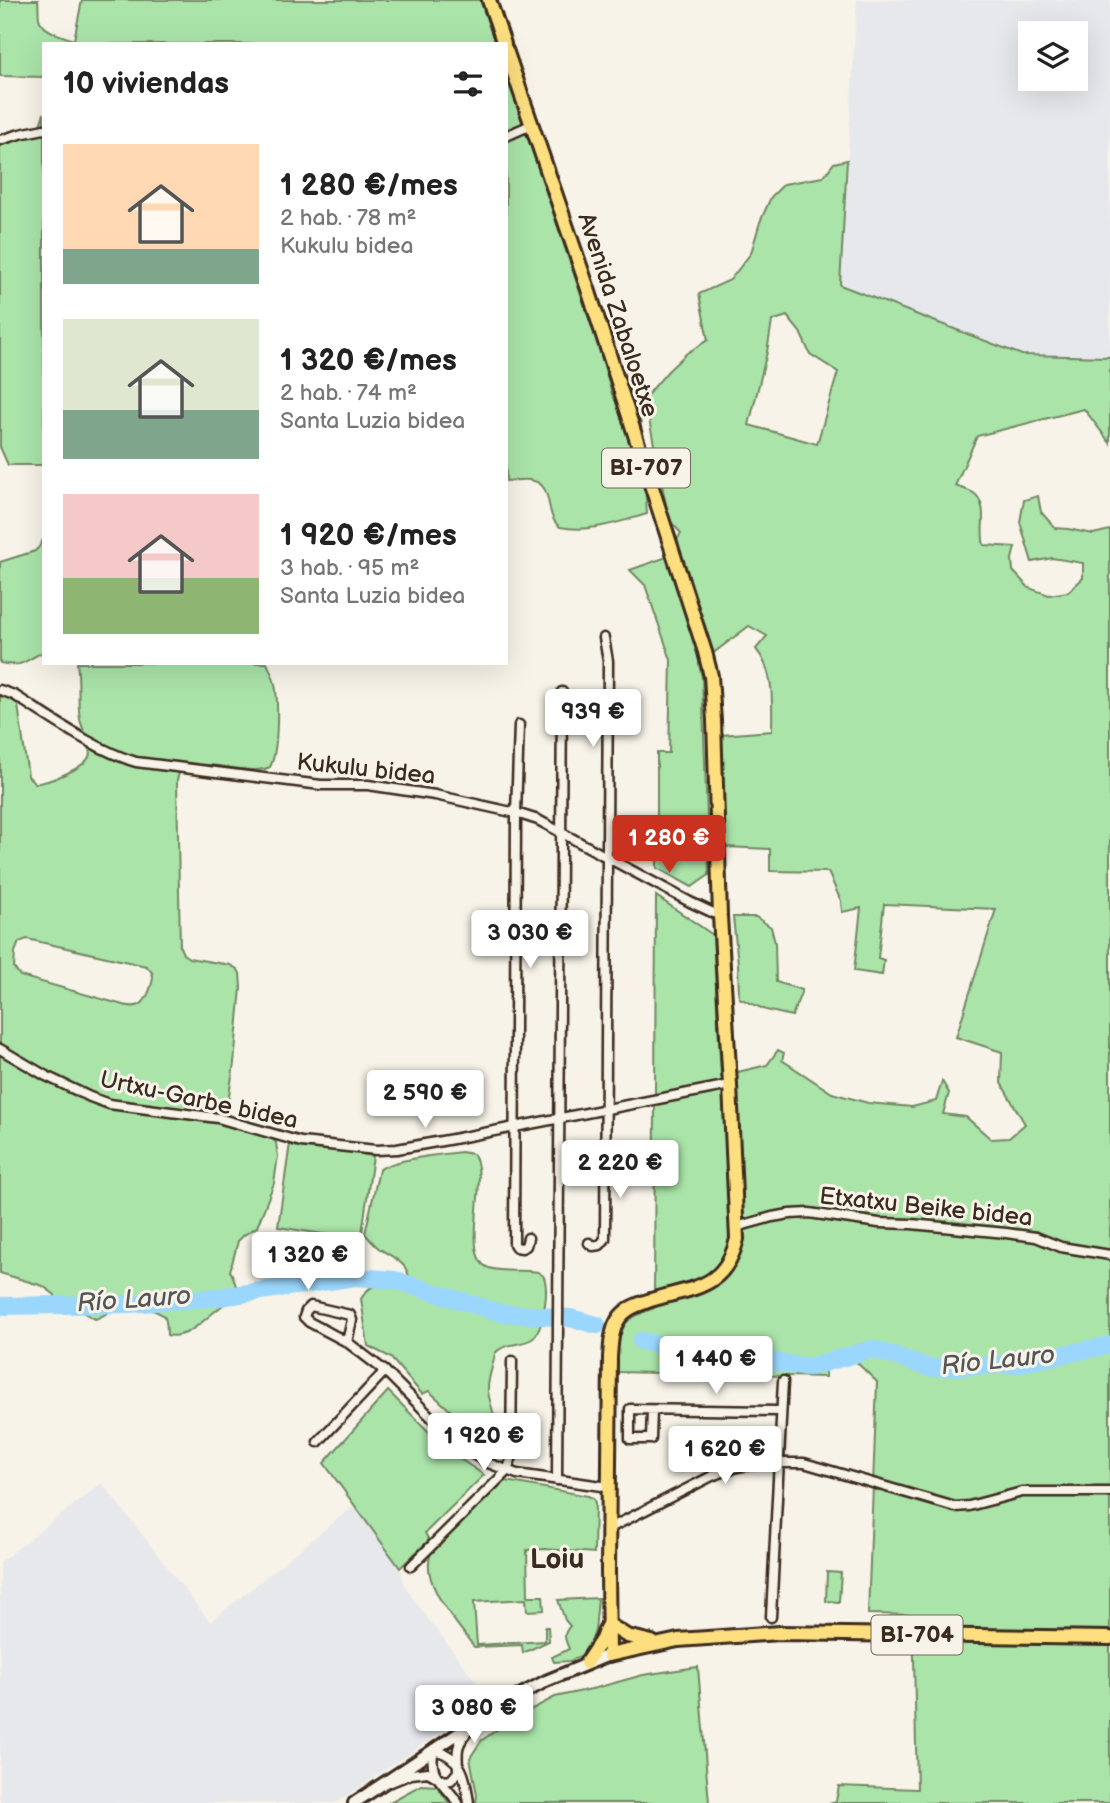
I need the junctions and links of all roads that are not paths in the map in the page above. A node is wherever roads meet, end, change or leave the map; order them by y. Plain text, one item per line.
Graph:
1 (489, 0) edge
2 (503, 42) edge
3 (508, 56) edge
4 (531, 125) junction
5 (42, 130) edge
6 (508, 134) edge
7 (0, 140) edge
8 (604, 638) dead end
9 (0, 690) edge
10 (562, 692) dead end
11 (519, 725) dead end
12 (516, 813) junction
13 (561, 832) junction
14 (607, 858) junction
15 (720, 916) junction
16 (0, 1049) edge
17 (730, 1085) junction
18 (607, 1108) junction
19 (561, 1117) junction
20 (514, 1126) junction
21 (736, 1227) junction
22 (528, 1238) dead end
23 (589, 1243) dead end
24 (1110, 1255) edge
25 (347, 1342) junction
26 (512, 1361) dead end
27 (385, 1371) junction
28 (783, 1381) dead end
29 (652, 1410) junction
30 (781, 1411) junction
31 (317, 1442) dead end
32 (778, 1463) junction
33 (507, 1471) junction
34 (557, 1480) junction
35 (609, 1487) junction
36 (1110, 1492) edge
37 (608, 1529) junction
38 (411, 1566) dead end
39 (771, 1617) dead end
40 (608, 1623) junction
41 (1110, 1639) edge
42 (660, 1643) junction
43 (609, 1654) junction
44 (586, 1663) junction
45 (475, 1722) junction
46 (434, 1750) junction
47 (458, 1764) junction
48 (438, 1779) junction
49 (375, 1788) junction
50 (355, 1803) edge
51 (458, 1803) edge
52 (469, 1803) edge

1 - 2 main road
3 - 4 main road, Avenida Zabaloetxe / BI-707
4 - 6 street
4 - 15 main road, Avenida Zabaloetxe / BI-707
5 - 7 street
8 - 14 street
9 - 12 street, Kukulu bidea
10 - 13 street
11 - 12 street
12 - 13 street, Kukulu bidea
12 - 20 street
13 - 14 street, Kukulu bidea
13 - 19 street
14 - 15 street, Kukulu bidea
14 - 18 street
15 - 17 main road, Avenida Zabaloetxe / BI-707
16 - 20 street, Urtxu-Garbe bidea
17 - 18 street, Urtxu-Garbe bidea
17 - 21 main road, Avenida Zabaloetxe / BI-707
18 - 19 street, Urtxu-Garbe bidea
18 - 23 street
19 - 20 street, Urtxu-Garbe bidea
19 - 34 street
20 - 22 street
21 - 24 street, Etxatxu Beike bidea
21 - 35 main road, Avenida Zabaloetxe / BI-707
25 - 25 street
25 - 27 street
26 - 33 street
27 - 31 street
27 - 33 street
28 - 30 street
29 - 29 street
29 - 30 street
30 - 32 street
32 - 36 street
32 - 37 street
32 - 39 street
33 - 34 street
33 - 38 street
34 - 35 street
35 - 37 main road, BI-707
37 - 40 main road, BI-707
40 - 42 main road
40 - 43 main road, BI-707
40 - 44 main road
41 - 42 main road, BI-704
42 - 43 main road, BI-704
43 - 44 main road
44 - 45 main road
45 - 46 main road
45 - 47 street
46 - 47 street
46 - 48 street
46 - 49 main road
47 - 48 street
47 - 52 street
48 - 49 street
48 - 51 street
49 - 50 main road

